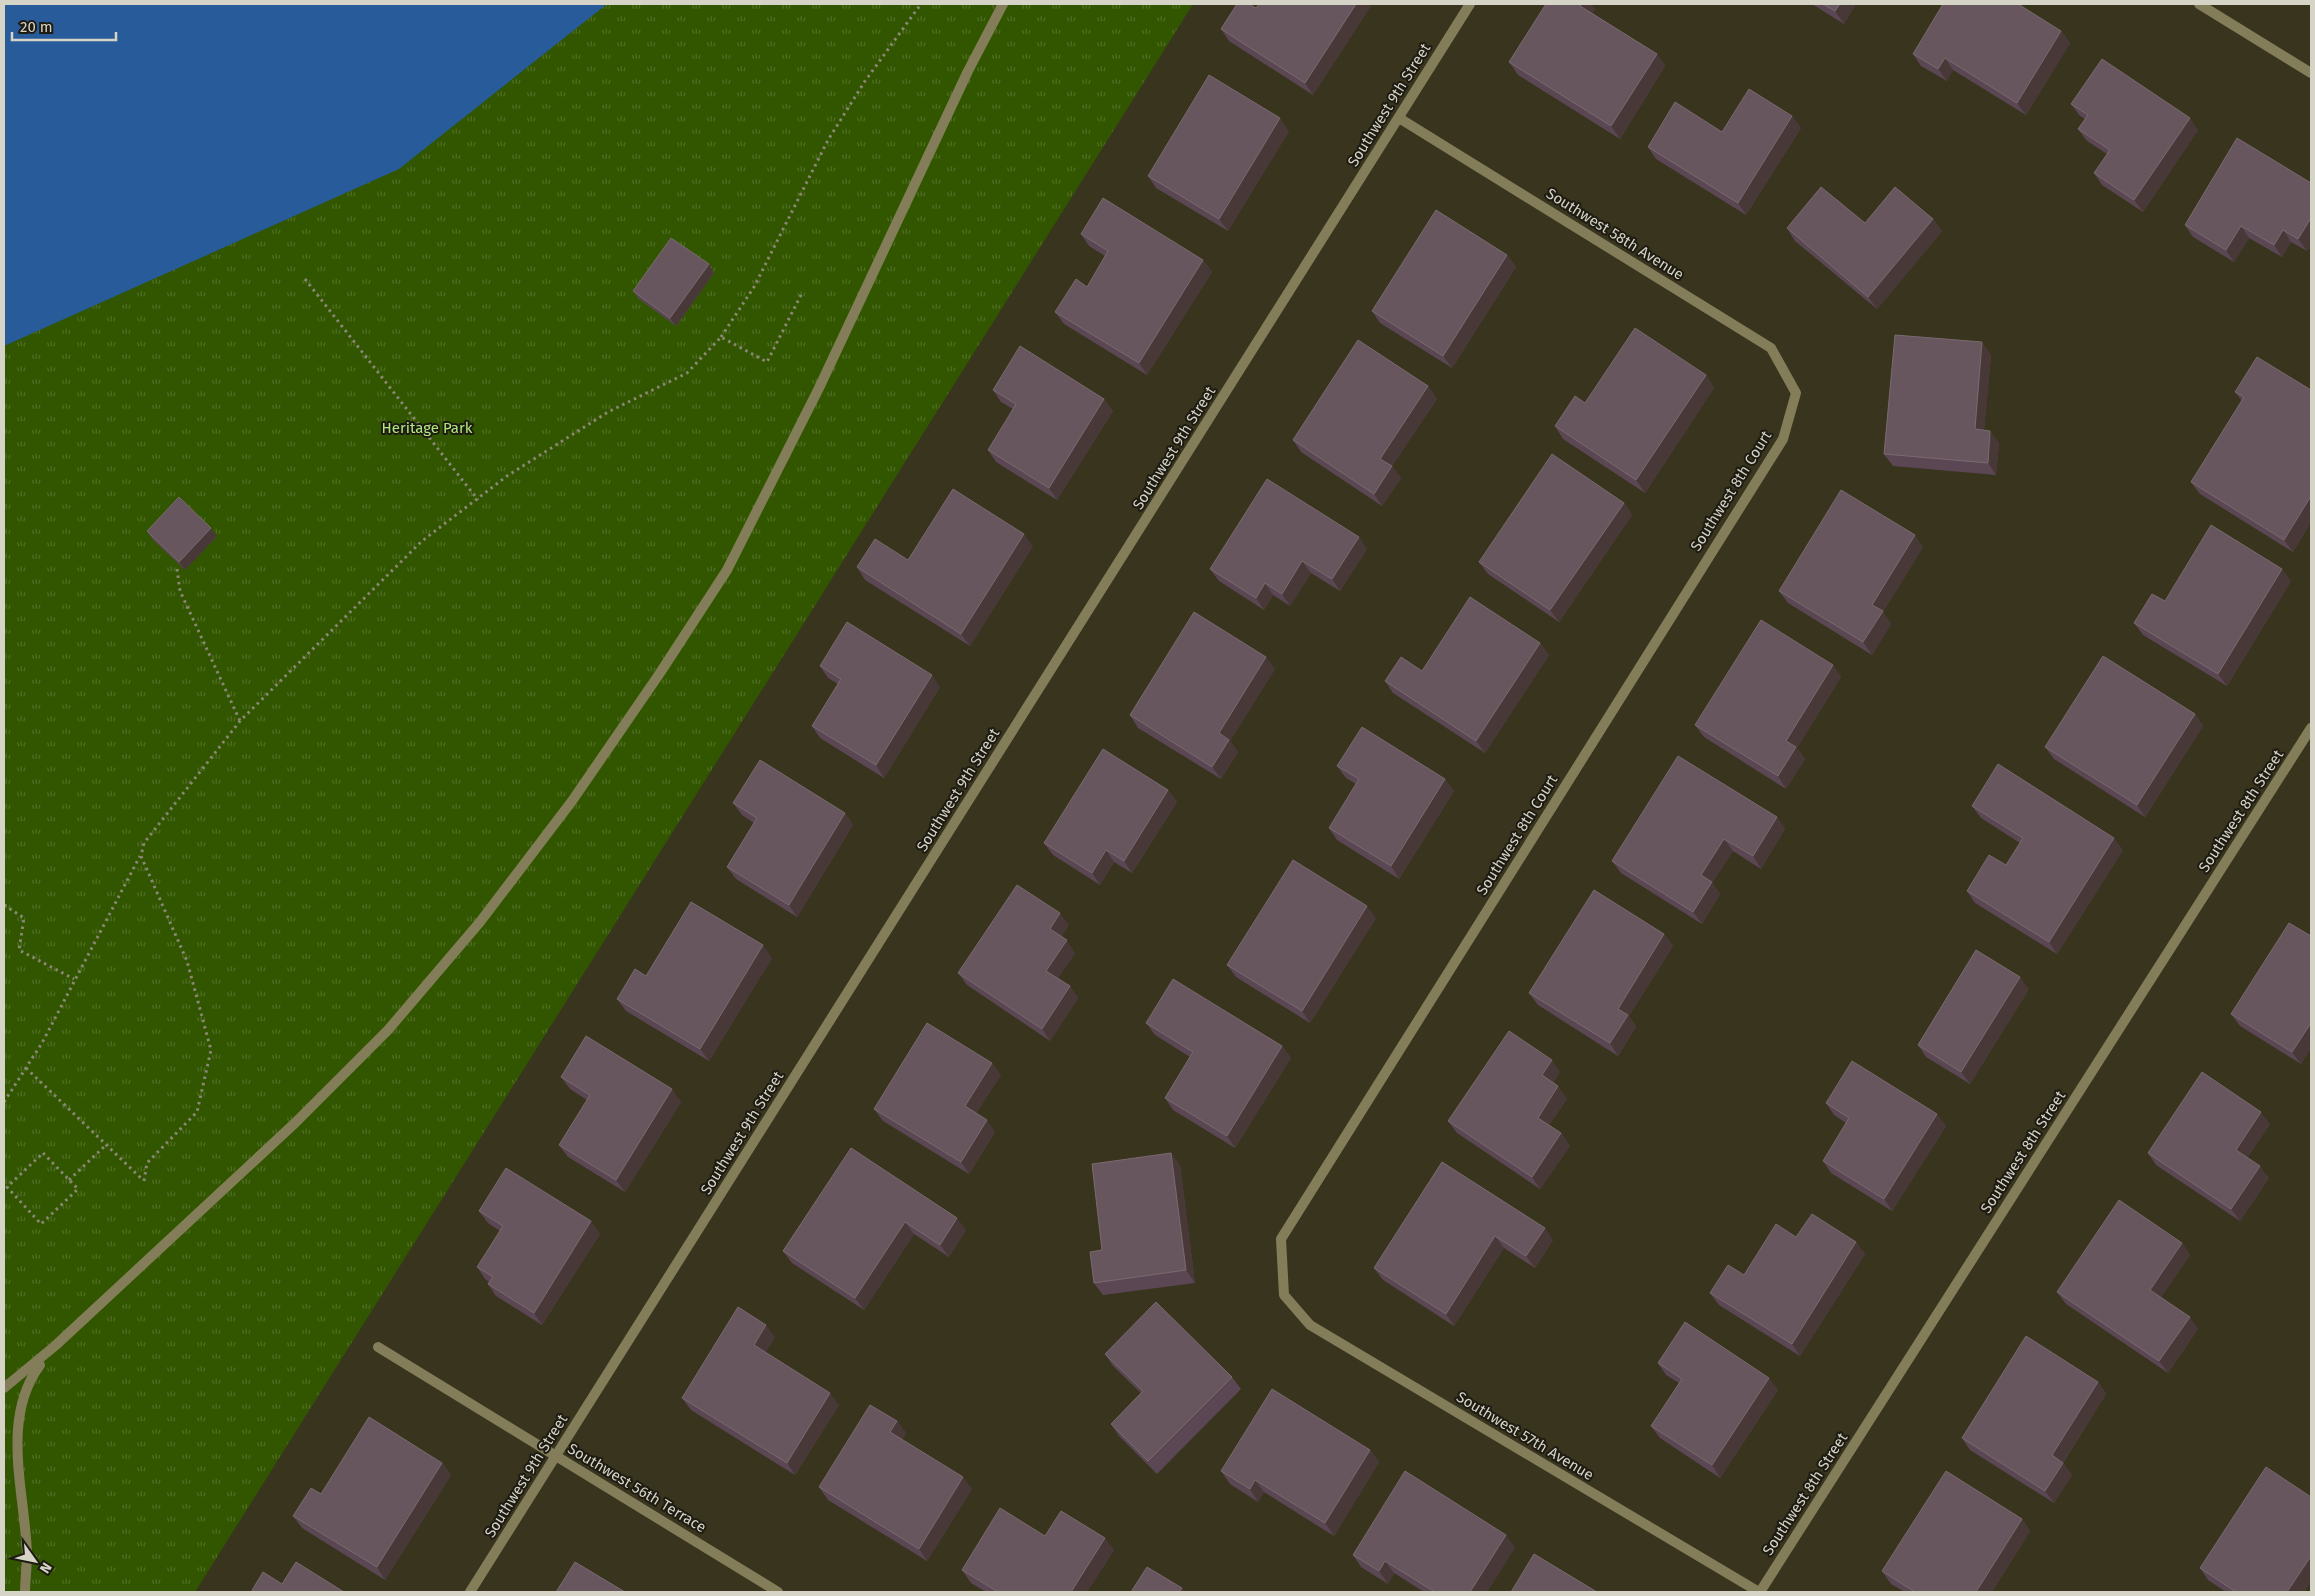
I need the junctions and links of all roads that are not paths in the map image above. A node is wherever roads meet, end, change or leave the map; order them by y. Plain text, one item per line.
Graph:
1 (1003, 4) edge
2 (1470, 4) edge
3 (2199, 4) edge
4 (2311, 73) edge
5 (1399, 118) junction
6 (1796, 393) joint
7 (2311, 728) edge
8 (1284, 1295) joint
9 (56, 1346) junction
10 (378, 1347) dead end
11 (4, 1388) edge
12 (556, 1456) junction
13 (25, 1592) edge
14 (470, 1592) edge
15 (778, 1592) edge
16 (1759, 1592) edge

1 - 9 street
2 - 5 street, Southwest 9th Street
3 - 4 street
5 - 6 street, Southwest 58th Avenue
5 - 12 street, Southwest 9th Street
6 - 8 street, Southwest 8th Court
7 - 16 street, Southwest 8th Street
8 - 16 street, Southwest 57th Avenue
9 - 11 street
9 - 13 street
10 - 12 street, Southwest 56th Terrace
12 - 14 street, Southwest 9th Street
12 - 15 street, Southwest 56th Terrace

